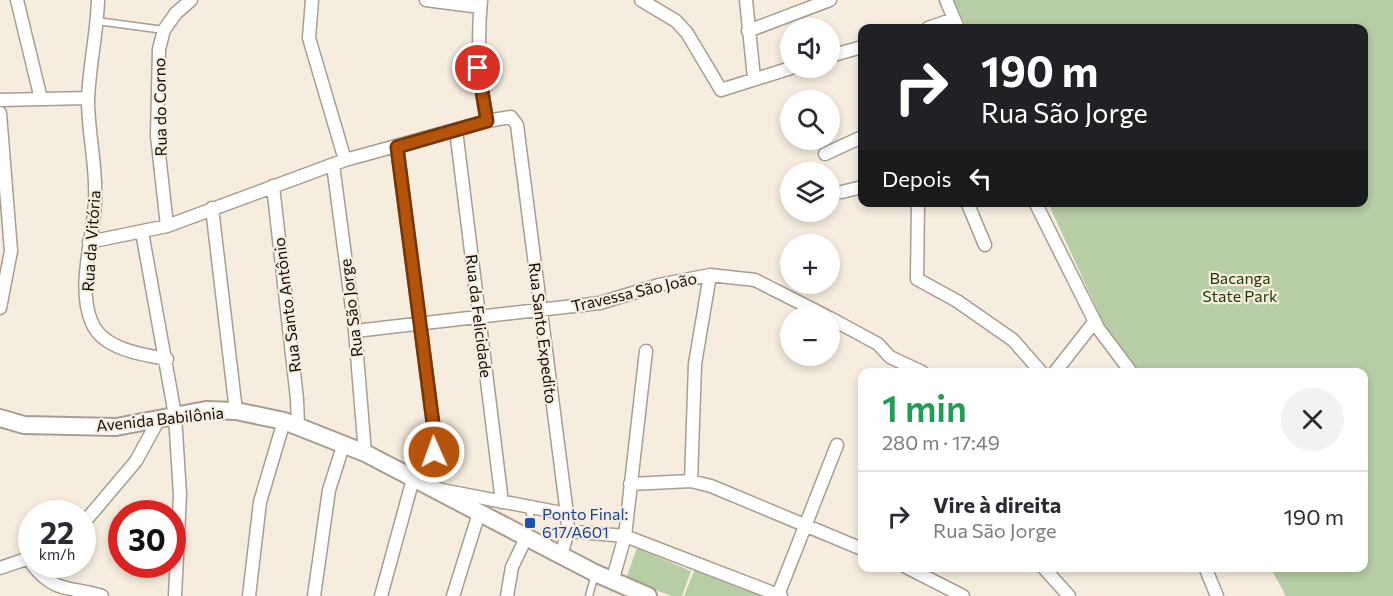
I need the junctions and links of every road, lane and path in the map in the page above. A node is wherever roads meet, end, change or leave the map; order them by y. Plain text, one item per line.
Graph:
1 (17, 0) edge
2 (98, 0) edge
3 (191, 0) edge
4 (312, 0) edge
5 (426, 0) edge
6 (641, 0) edge
7 (746, 0) edge
8 (831, 0) edge
9 (946, 0) edge
10 (480, 3) edge
11 (97, 21) junction
12 (956, 24) edge
13 (164, 30) junction
14 (747, 31) junction
15 (858, 48) edge
16 (840, 53) edge
17 (780, 71) edge
18 (754, 78) junction
19 (88, 98) junction
20 (41, 99) junction
21 (0, 100) edge
22 (0, 113) edge
23 (487, 121) junction
24 (456, 130) junction
25 (858, 138) edge
26 (397, 147) junction
27 (825, 154) dead end
28 (345, 160) junction
29 (333, 165) junction
30 (273, 186) junction
31 (858, 188) edge
32 (842, 192) dead end
33 (918, 207) edge
34 (969, 207) edge
35 (1038, 207) edge
36 (212, 208) junction
37 (167, 226) junction
38 (142, 232) junction
39 (89, 242) junction
40 (985, 245) dead end
41 (710, 276) junction
42 (806, 306) edge
43 (0, 308) edge
44 (540, 311) junction
45 (480, 318) junction
46 (1095, 321) junction
47 (840, 323) edge
48 (420, 324) junction
49 (355, 331) junction
50 (646, 351) dead end
51 (890, 357) junction
52 (167, 359) junction
53 (894, 368) edge
54 (913, 368) edge
55 (1038, 368) edge
56 (1058, 368) edge
57 (1128, 368) edge
58 (236, 411) junction
59 (167, 417) junction
60 (0, 418) edge
61 (291, 423) junction
62 (344, 443) junction
63 (837, 445) dead end
64 (365, 453) junction
65 (413, 479) junction
66 (691, 481) junction
67 (630, 484) junction
68 (431, 488) junction
69 (502, 502) junction
70 (529, 507) junction
71 (96, 508) edge
72 (479, 513) junction
73 (567, 514) junction
74 (498, 523) junction
75 (806, 528) junction
76 (568, 531) junction
77 (523, 536) junction
78 (625, 536) junction
79 (858, 548) edge
80 (561, 555) junction
81 (18, 564) edge
82 (0, 568) edge
83 (916, 572) edge
84 (1047, 572) edge
85 (1207, 572) edge
86 (595, 573) junction
87 (45, 578) edge
88 (612, 582) junction
89 (644, 595) edge
90 (780, 595) edge
91 (102, 596) edge
92 (175, 596) edge
93 (249, 596) edge
94 (314, 596) edge
95 (381, 596) edge
96 (453, 596) edge
97 (507, 596) edge
98 (589, 596) edge
99 (963, 596) edge
100 (1069, 596) edge
101 (1217, 596) edge

1 - 20 street
2 - 11 street, Rua da Vitória
3 - 13 street, Rua do Corno
4 - 28 street
5 - 10 street
6 - 18 street
7 - 14 street
8 - 14 street
9 - 12 street
10 - 23 street
11 - 13 lane
11 - 19 street, Rua da Vitória
13 - 37 street, Rua do Corno
14 - 18 street
15 - 16 street
17 - 18 street
19 - 20 street
19 - 39 street, Rua da Vitória
20 - 21 street
22 - 43 street
23 - 24 street
23 - 44 street, Rua Santo Expedito
24 - 26 street
24 - 45 street, Rua da Felicidade
25 - 27 street
26 - 28 street
26 - 48 street
28 - 29 street
29 - 30 street
29 - 49 street, Rua São Jorge
30 - 36 street
30 - 61 street, Rua Santo Antônio
31 - 32 street
33 - 55 street
34 - 40 street
35 - 46 street
36 - 37 street
36 - 58 street
37 - 38 street
38 - 39 street
38 - 52 street
39 - 52 street, Rua da Vitória
41 - 42 street, Travessa São João
41 - 44 street, Travessa São João
41 - 66 street
44 - 45 street, Travessa São João
44 - 73 street, Rua Santo Expedito
45 - 48 street, Travessa São João
45 - 69 street, Rua da Felicidade
46 - 56 street
46 - 57 street
47 - 51 street, Travessa São João
48 - 49 street, Travessa São João
48 - 68 street
49 - 64 street, Rua São Jorge
50 - 67 street
51 - 53 street
51 - 54 street, Travessa São João
52 - 59 street
58 - 59 main road, Avenida Babilônia
58 - 61 main road, Avenida Babilônia
59 - 60 main road, Avenida Babilônia
59 - 71 street
59 - 92 street
61 - 62 main road, Avenida Babilônia
61 - 93 street, Rua Santo Antônio
62 - 64 main road, Avenida Babilônia
62 - 94 street
63 - 75 street
64 - 65 main road, Avenida Babilônia
65 - 68 main road, Avenida Babilônia
65 - 95 street
66 - 67 street
66 - 75 street
67 - 78 street
68 - 69 street
68 - 72 main road, Avenida Babilônia
69 - 70 street
69 - 74 lane
70 - 73 street
70 - 77 lane
72 - 74 main road, Avenida Babilônia
72 - 96 street
73 - 76 street, Rua Santo Expedito
74 - 77 main road, Avenida Babilônia
75 - 79 street
75 - 90 street
76 - 78 street
76 - 80 street, Rua Santo Expedito
77 - 80 main road, Avenida Babilônia
77 - 97 street
78 - 88 street
78 - 90 street
80 - 86 main road, Avenida Babilônia
81 - 82 street
83 - 99 street
84 - 100 street
85 - 101 street
86 - 88 main road, Avenida Babilônia
86 - 98 lane
87 - 91 street
88 - 89 main road, Avenida Babilônia

